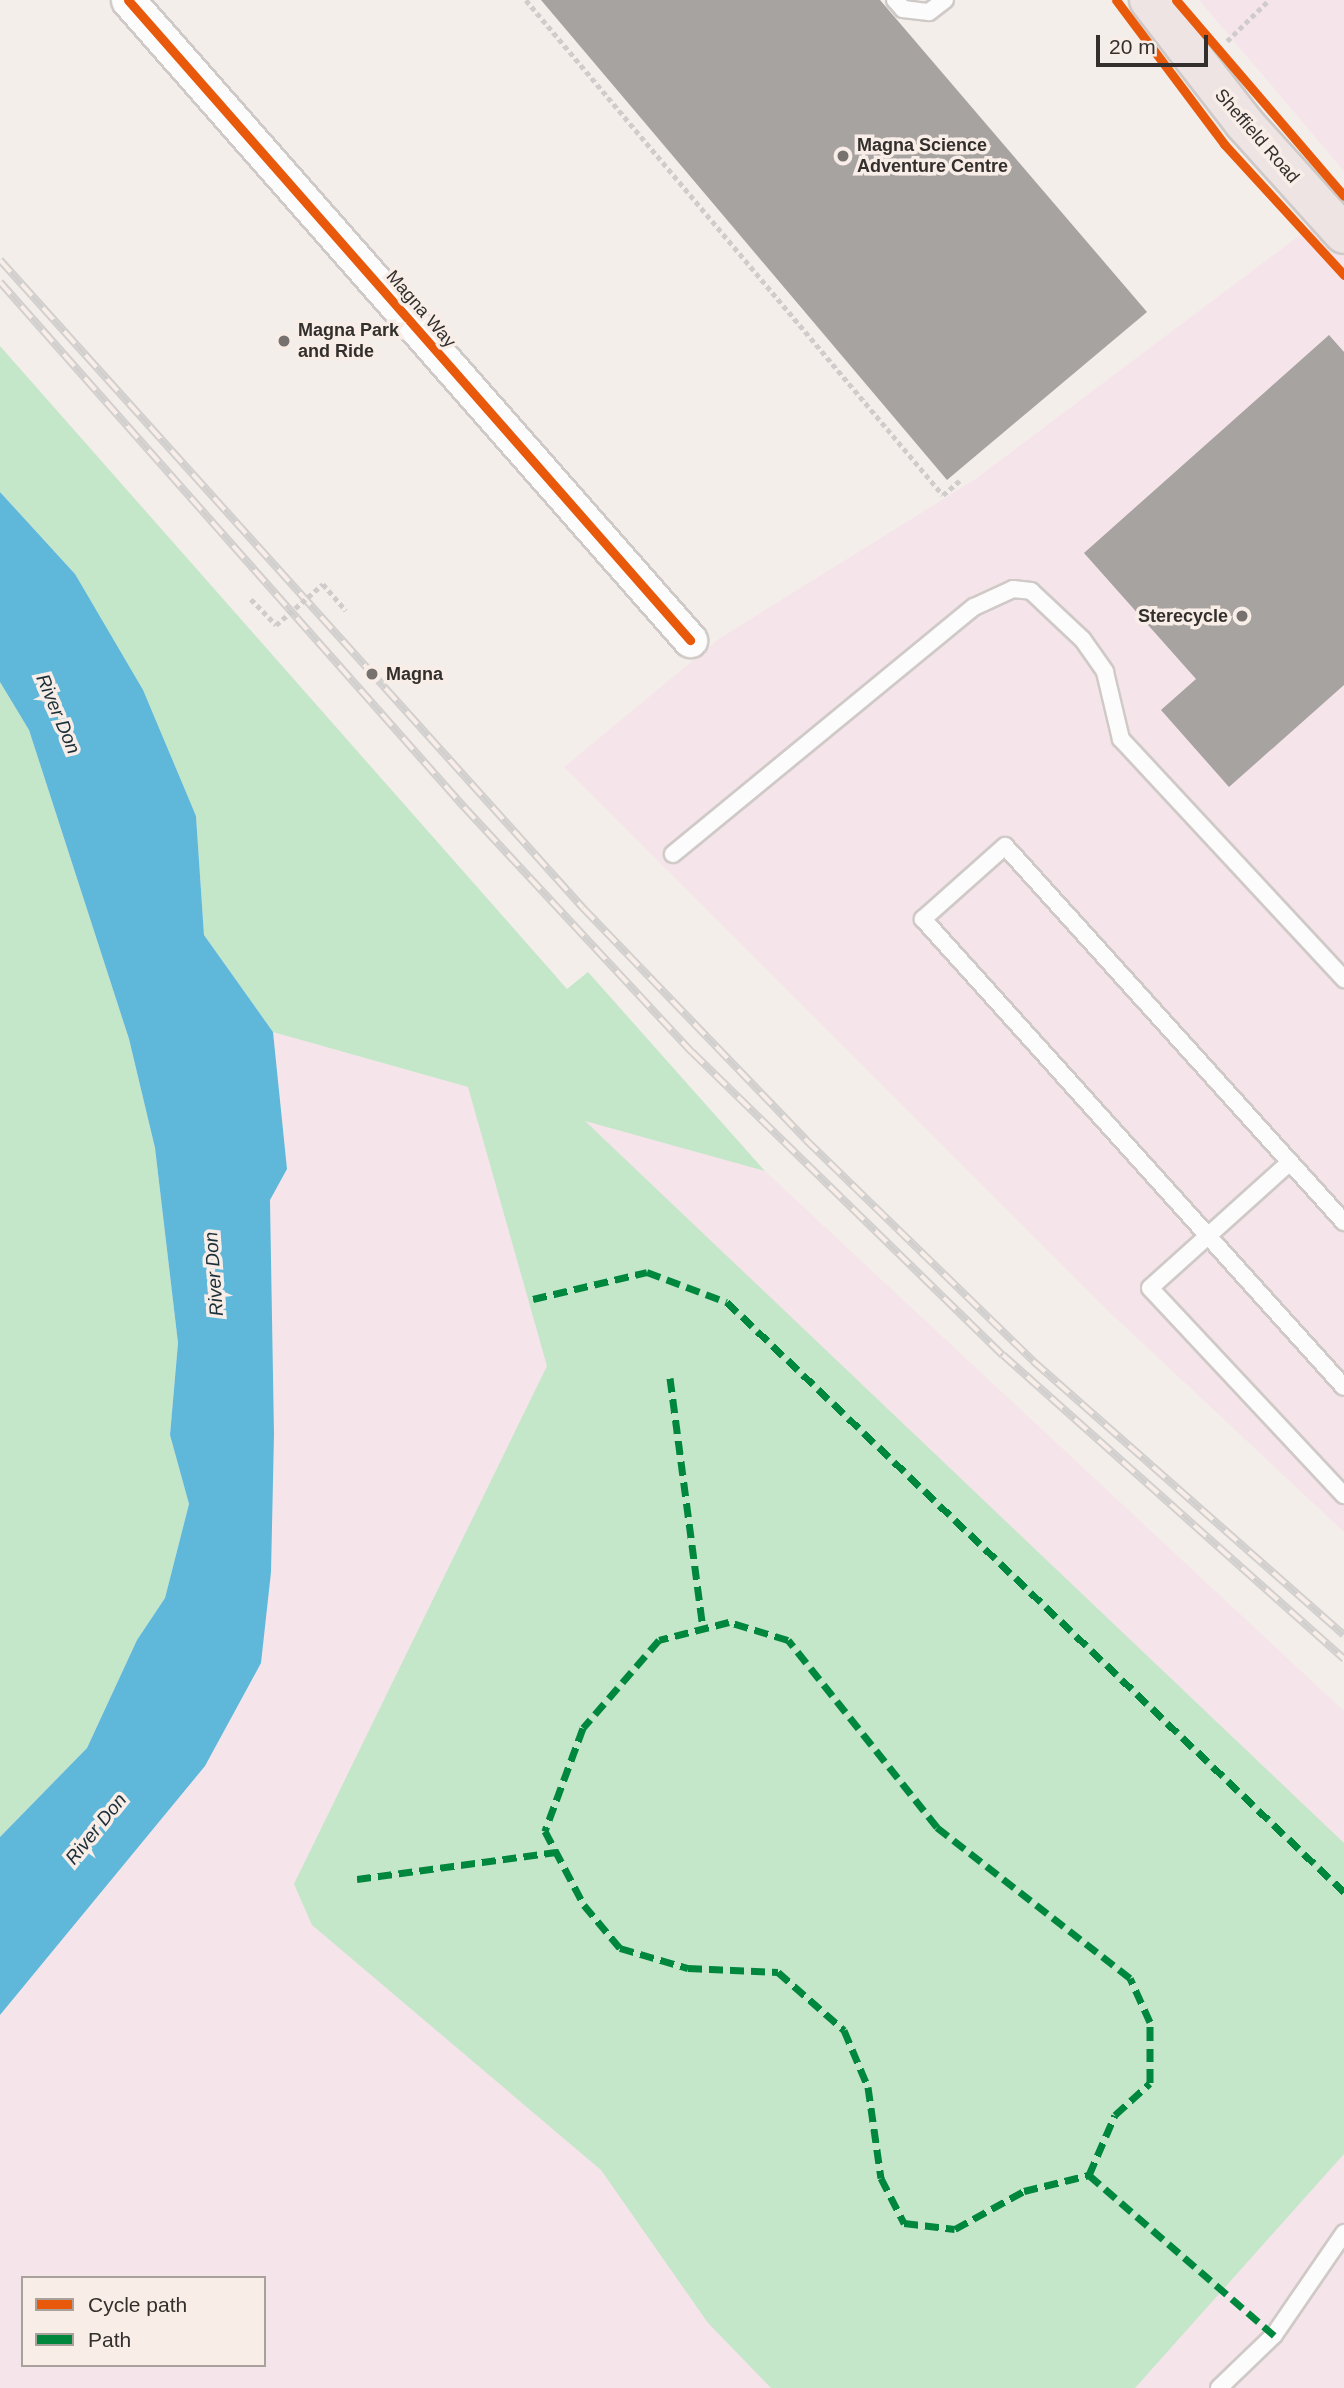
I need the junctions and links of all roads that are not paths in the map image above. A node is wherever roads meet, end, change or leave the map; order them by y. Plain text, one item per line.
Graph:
1 (128, 0) edge
2 (895, 0) edge
3 (945, 0) edge
4 (1149, 0) edge
5 (1344, 234) edge
6 (691, 640) dead end
7 (673, 854) dead end
8 (1344, 979) edge
9 (1290, 1162) junction
10 (1344, 1222) edge
11 (1208, 1236) junction
12 (1344, 1387) edge
13 (1344, 1495) edge
14 (1344, 2233) edge
15 (1219, 2388) edge

1 - 6 street, Magna Way
2 - 3 lane
4 - 5 main road, Sheffield Road
7 - 8 lane
9 - 10 lane
9 - 11 lane
9 - 11 lane
11 - 12 lane
11 - 13 lane
14 - 15 lane

